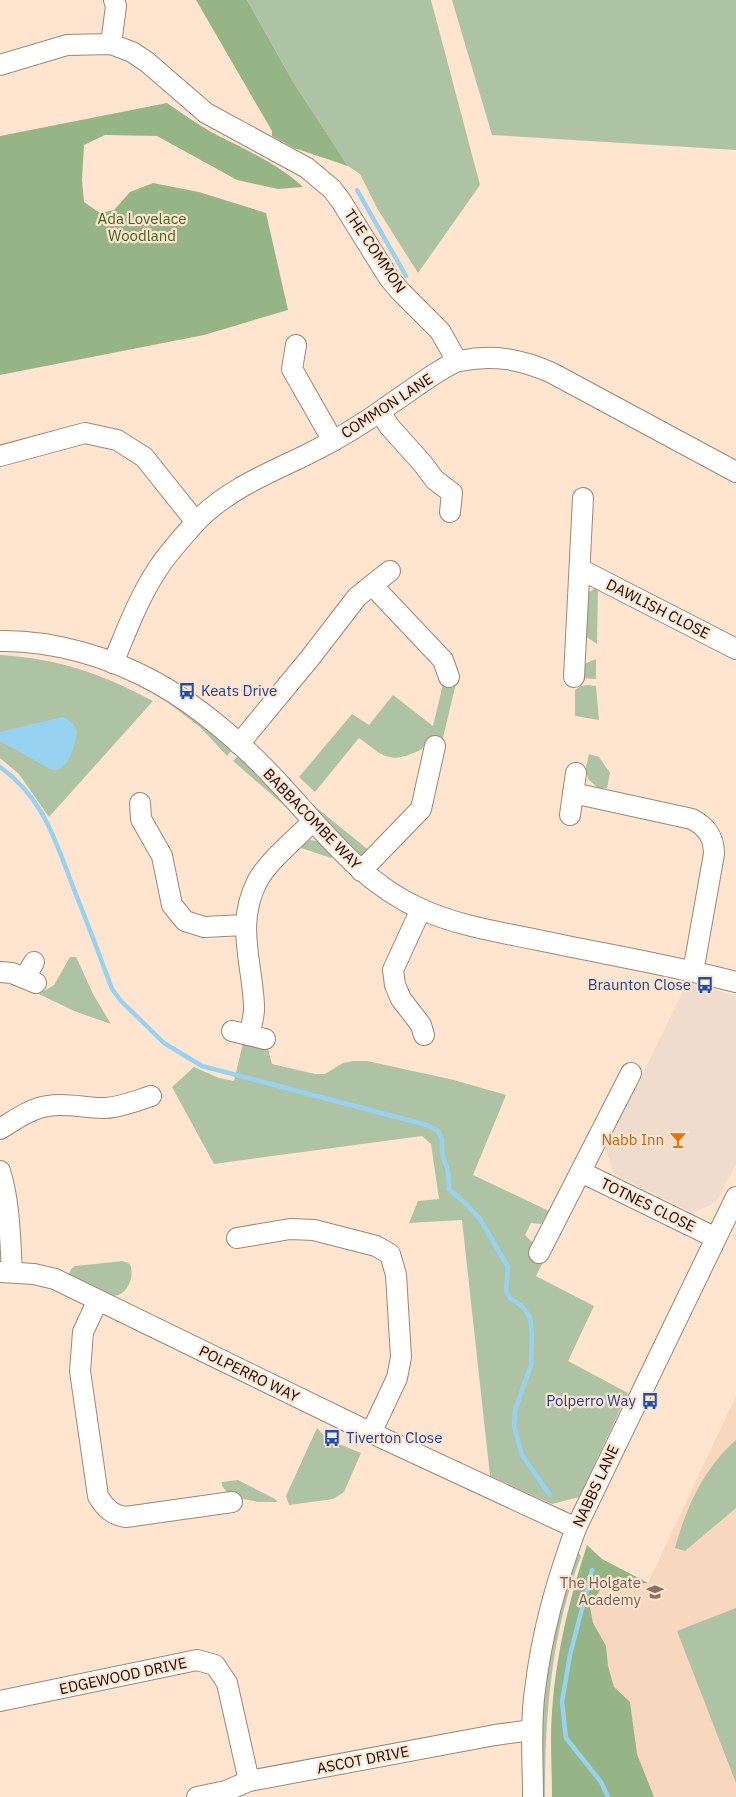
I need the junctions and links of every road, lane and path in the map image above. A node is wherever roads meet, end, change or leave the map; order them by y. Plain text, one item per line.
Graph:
1 (114, 0) edge
2 (111, 44) junction
3 (0, 65) edge
4 (296, 345) dead end
5 (457, 361) junction
6 (380, 412) junction
7 (333, 441) junction
8 (0, 456) edge
9 (736, 472) edge
10 (583, 498) dead end
11 (450, 512) dead end
12 (196, 522) junction
13 (580, 569) junction
14 (390, 571) dead end
15 (372, 584) junction
16 (0, 641) edge
17 (736, 649) edge
18 (113, 663) junction
19 (449, 677) dead end
20 (574, 677) dead end
21 (239, 744) junction
22 (435, 746) dead end
23 (140, 803) dead end
24 (570, 815) dead end
25 (313, 821) junction
26 (361, 872) junction
27 (421, 909) junction
28 (245, 925) junction
29 (0, 972) edge
30 (693, 972) junction
31 (32, 974) dead end
32 (736, 982) edge
33 (249, 1035) dead end
34 (424, 1036) dead end
35 (631, 1073) dead end
36 (150, 1096) dead end
37 (0, 1129) edge
38 (0, 1171) edge
39 (581, 1172) junction
40 (736, 1197) edge
41 (238, 1238) dead end
42 (716, 1238) junction
43 (539, 1241) dead end
44 (6, 1272) edge
45 (98, 1300) junction
46 (371, 1432) junction
47 (232, 1502) dead end
48 (576, 1528) junction
49 (0, 1700) edge
50 (532, 1730) junction
51 (249, 1781) junction
52 (197, 1797) edge
53 (533, 1797) edge

1 - 2 street
2 - 3 street
2 - 5 street, THE COMMON
4 - 7 street
5 - 6 street, COMMON LANE
5 - 9 street, COMMON LANE
6 - 7 street, COMMON LANE
6 - 11 street
7 - 12 street, COMMON LANE
8 - 12 street
10 - 13 street
12 - 18 street, COMMON LANE
13 - 17 street, DAWLISH CLOSE
13 - 20 street
14 - 15 street
15 - 19 street
15 - 21 street
16 - 18 street
18 - 21 street, BABBACOMBE WAY
21 - 25 street, BABBACOMBE WAY
22 - 26 street
23 - 28 street
24 - 30 street
25 - 26 street, BABBACOMBE WAY
25 - 28 street
26 - 27 street, BABBACOMBE WAY
27 - 30 street, BABBACOMBE WAY
27 - 34 street
28 - 33 street
29 - 31 street
30 - 32 street, BABBACOMBE WAY
35 - 39 street
36 - 37 street
38 - 44 street
39 - 42 street, TOTNES CLOSE
39 - 43 street
40 - 42 street, NABBS LANE
41 - 46 street
42 - 48 street, NABBS LANE
44 - 45 street, POLPERRO WAY
45 - 46 street, POLPERRO WAY
45 - 47 street
46 - 48 street, POLPERRO WAY
48 - 50 street, NABBS LANE
49 - 51 street, EDGEWOOD DRIVE
50 - 51 street, ASCOT DRIVE
50 - 53 street, NABBS LANE
51 - 52 street, ASCOT DRIVE

